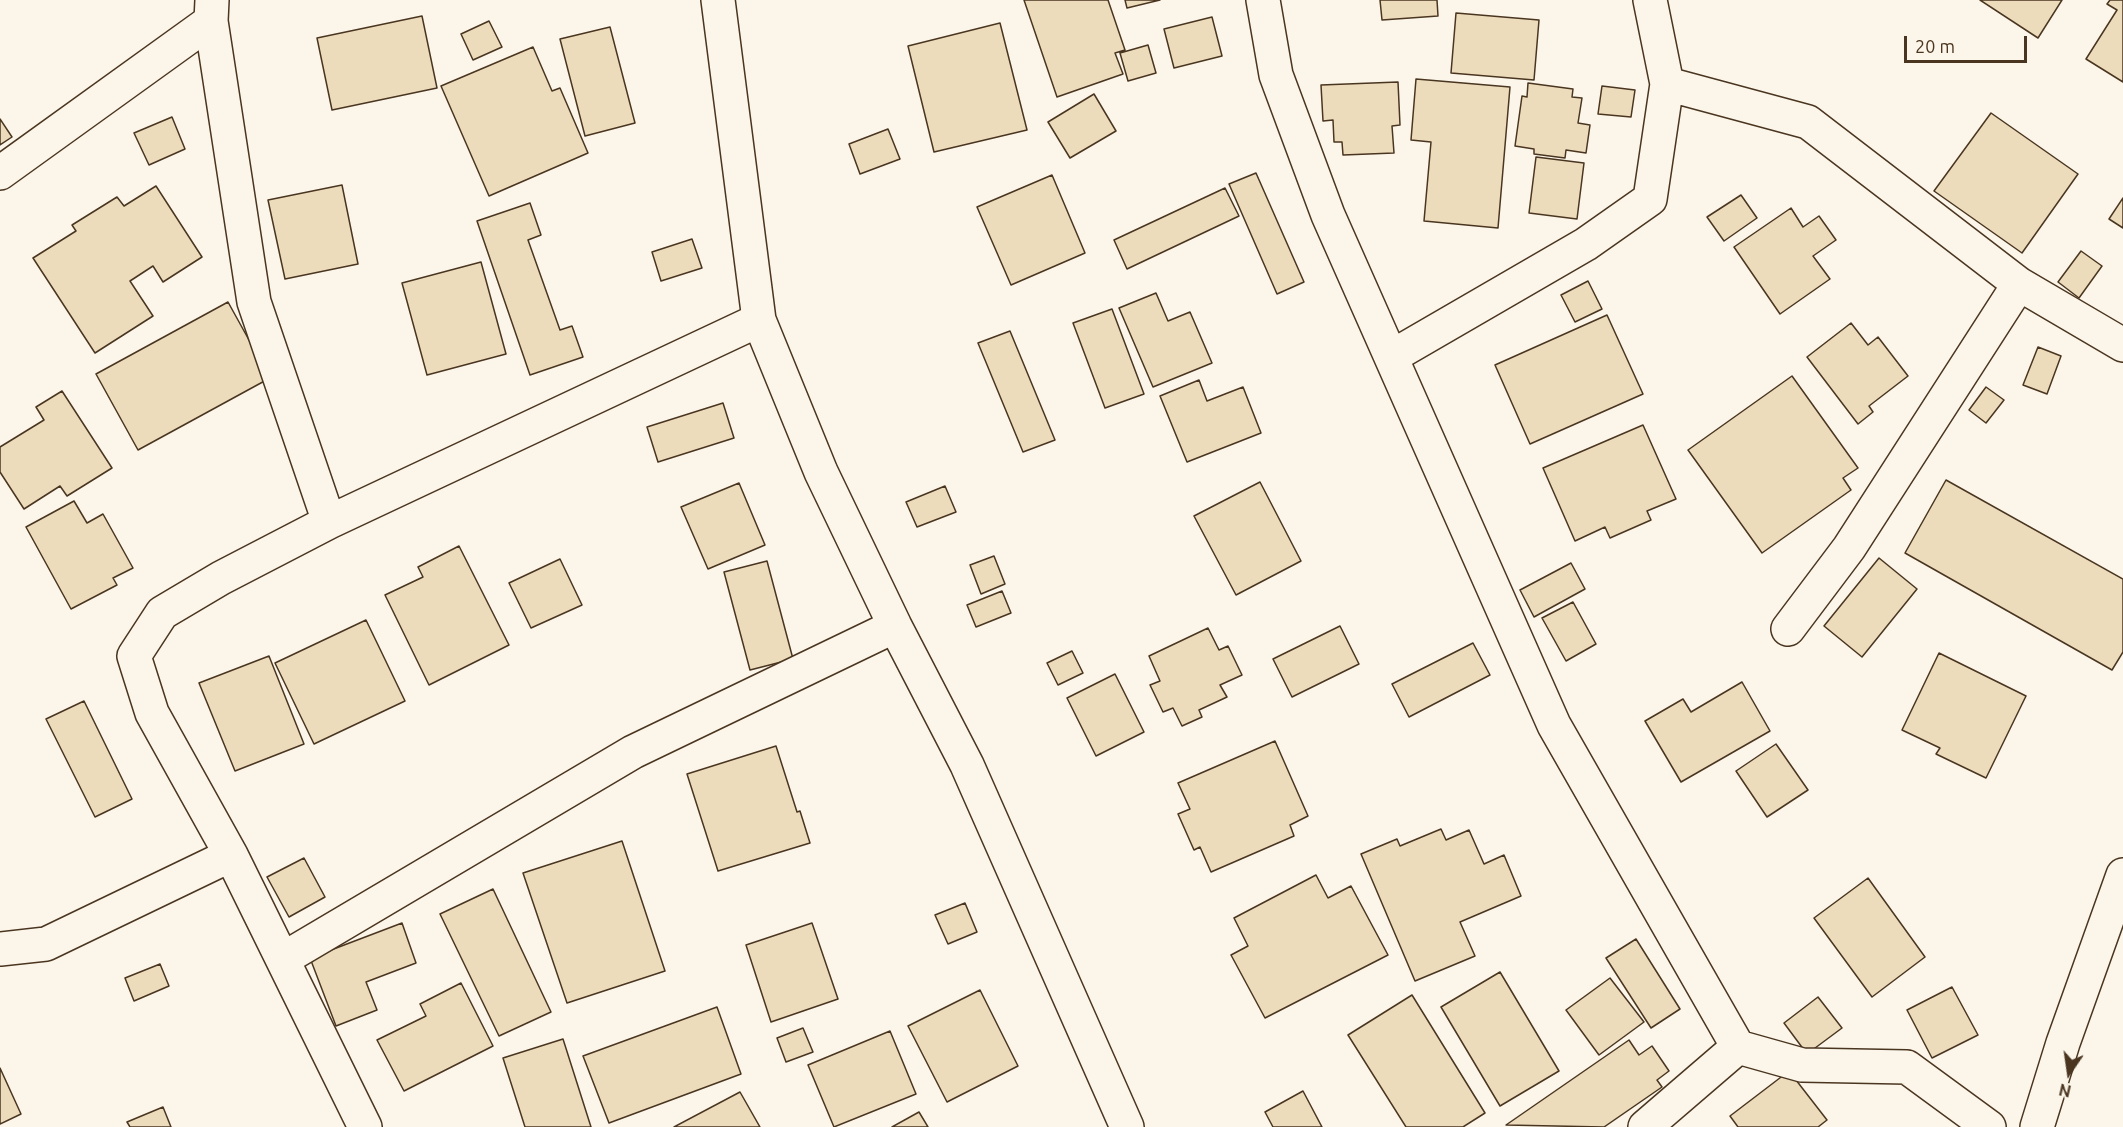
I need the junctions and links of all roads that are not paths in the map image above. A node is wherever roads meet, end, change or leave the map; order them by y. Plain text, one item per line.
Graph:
1 (718, 0) edge
2 (1263, 0) edge
3 (1650, 0) edge
4 (211, 10) edge
5 (1667, 84) junction
6 (0, 173) edge
7 (2019, 284) junction
8 (759, 320) junction
9 (2123, 345) edge
10 (1391, 357) junction
11 (329, 522) junction
12 (895, 626) junction
13 (1788, 629) dead end
14 (231, 855) junction
15 (2123, 875) edge
16 (0, 949) edge
17 (283, 959) junction
18 (1738, 1047) junction
19 (365, 1127) edge
20 (1127, 1127) edge
21 (1645, 1127) edge
22 (1989, 1127) edge
23 (2037, 1127) edge

1 - 8 street
2 - 10 street
3 - 5 street
4 - 6 street
4 - 11 street
5 - 7 street
5 - 10 street
7 - 9 street
7 - 13 street
8 - 11 street
8 - 12 street
10 - 18 street
11 - 14 street
12 - 17 street
12 - 20 street
14 - 16 street
14 - 17 street
15 - 23 street
17 - 19 street
18 - 21 street
18 - 22 street

